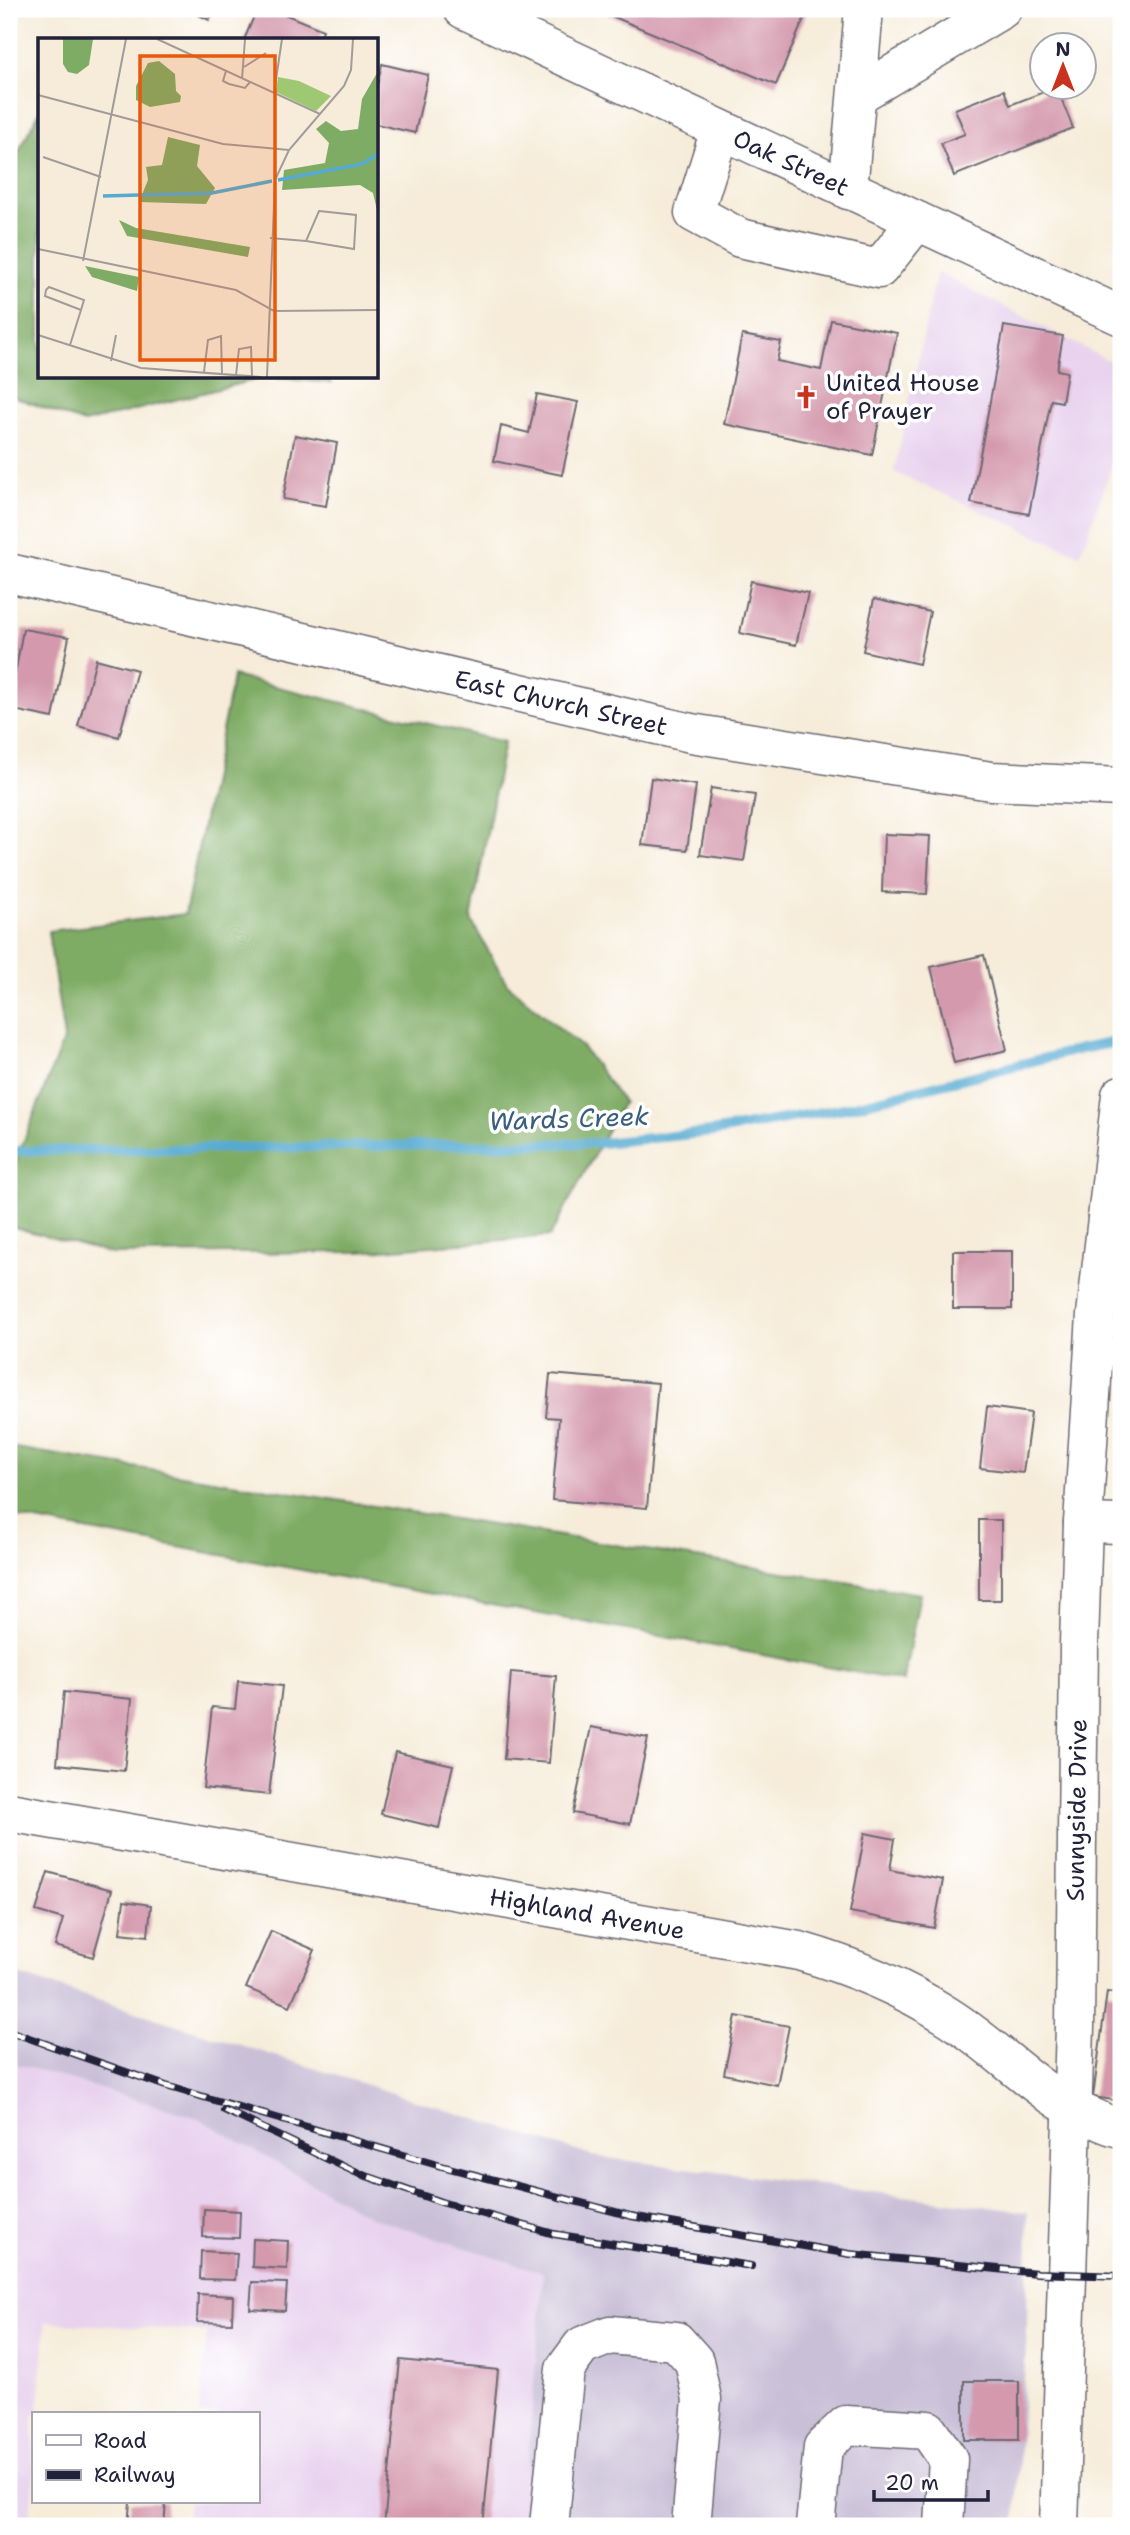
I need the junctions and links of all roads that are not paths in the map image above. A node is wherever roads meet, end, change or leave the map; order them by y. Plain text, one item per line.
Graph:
1 (463, 9) edge
2 (864, 9) edge
3 (1002, 9) edge
4 (858, 94) junction
5 (720, 130) junction
6 (848, 190) junction
7 (916, 222) junction
8 (1120, 304) edge
9 (9, 573) edge
10 (1121, 787) edge
11 (1121, 1094) edge
12 (1083, 1524) junction
13 (1121, 1524) edge
14 (9, 1812) edge
15 (1072, 2110) junction
16 (1121, 2128) edge
17 (549, 2526) edge
18 (691, 2526) edge
19 (816, 2526) edge
20 (944, 2526) edge
21 (1059, 2526) edge

1 - 5 street, Oak Street
2 - 4 street
3 - 4 street
4 - 6 street
5 - 6 street, Oak Street
5 - 7 street
6 - 7 street, Oak Street
7 - 8 street, Oak Street
9 - 10 street, East Church Street
11 - 12 street, Sunnyside Drive
12 - 13 street
12 - 15 street, Sunnyside Drive
14 - 15 street, Highland Avenue
15 - 16 street, Highland Avenue
15 - 21 street, Sunnyside Drive
17 - 18 street
19 - 20 street

